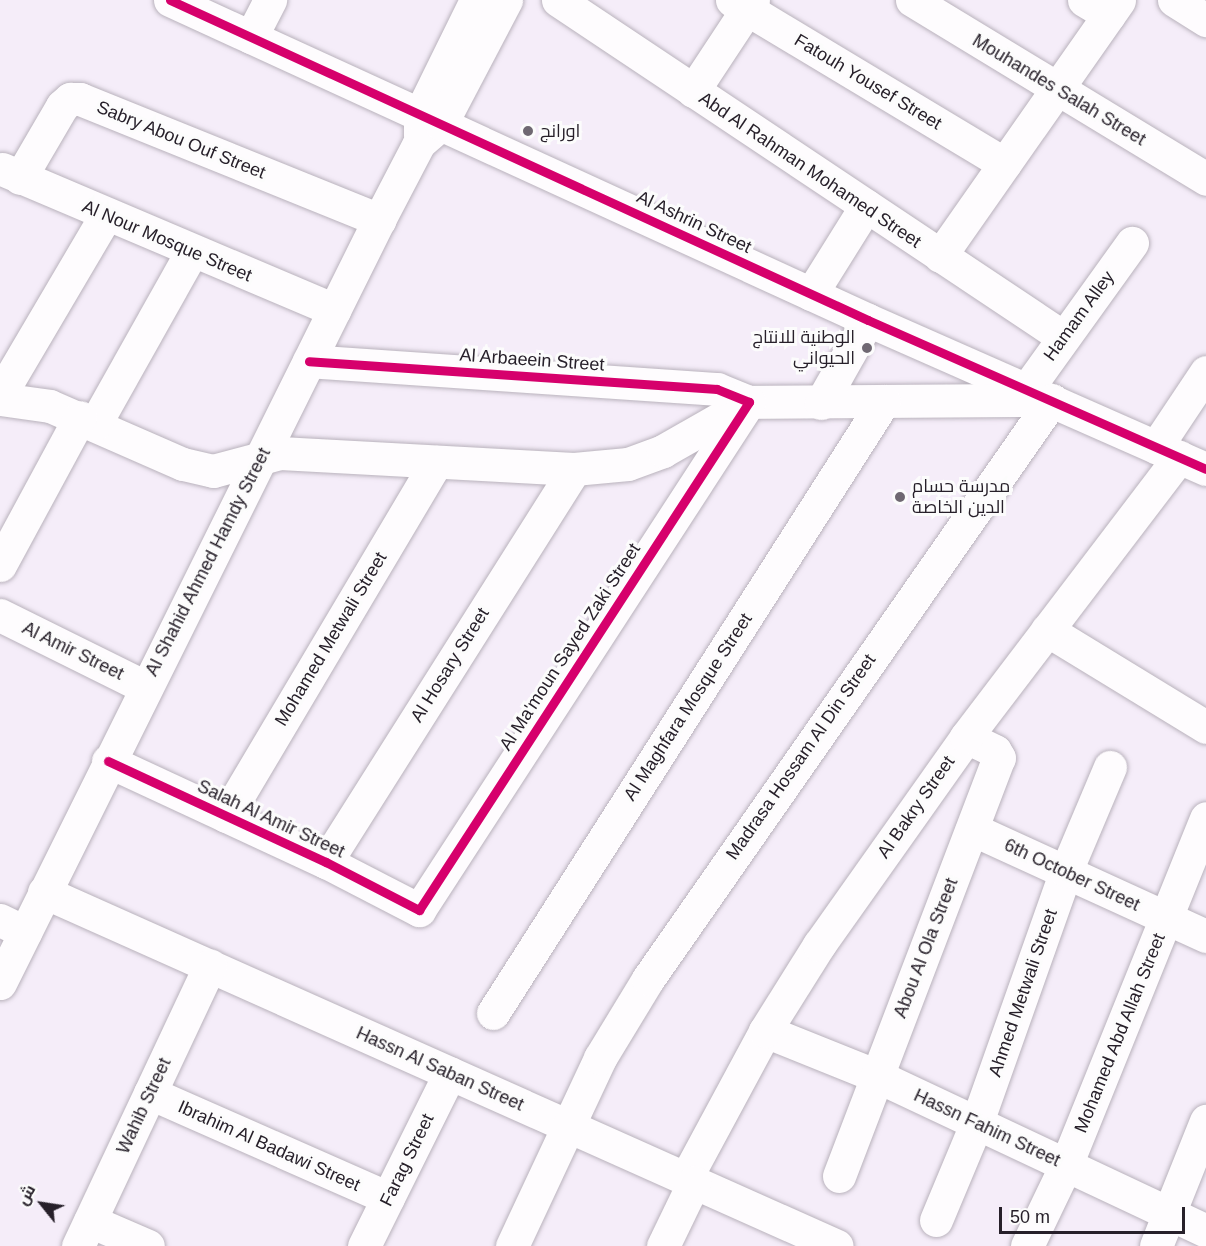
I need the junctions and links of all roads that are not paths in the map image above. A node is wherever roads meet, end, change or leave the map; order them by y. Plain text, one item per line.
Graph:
1 (170, 0) edge
2 (270, 0) edge
3 (476, 0) edge
4 (506, 0) edge
5 (558, 0) edge
6 (912, 0) edge
7 (1174, 0) edge
8 (744, 3) edge
9 (1104, 5) edge
10 (1206, 20) edge
11 (251, 37) junction
12 (1059, 89) junction
13 (693, 92) junction
14 (427, 127) junction
15 (1005, 164) junction
16 (10, 173) edge
17 (1206, 180) edge
18 (866, 206) junction
19 (106, 215) junction
20 (379, 220) junction
21 (1132, 243) dead end
22 (191, 252) junction
23 (940, 256) junction
24 (811, 294) junction
25 (334, 310) junction
26 (868, 320) junction
27 (1063, 337) junction
28 (309, 361) junction
29 (1206, 372) edge
30 (1040, 394) junction
31 (0, 397) edge
32 (884, 401) junction
33 (749, 402) junction
34 (821, 403) junction
35 (87, 421) junction
36 (261, 457) junction
37 (1180, 458) edge
38 (436, 462) junction
39 (574, 469) junction
40 (0, 565) edge
41 (0, 615) edge
42 (1047, 630) junction
43 (145, 687) junction
44 (1206, 727) edge
45 (966, 737) junction
46 (108, 761) junction
47 (1110, 767) dead end
48 (226, 816) junction
49 (1206, 818) edge
50 (972, 829) junction
51 (326, 862) junction
52 (1066, 871) junction
53 (44, 892) junction
54 (419, 910) joint
55 (1167, 919) junction
56 (12, 926) edge
57 (1206, 936) edge
58 (210, 966) junction
59 (0, 983) edge
60 (493, 1013) dead end
61 (765, 1032) junction
62 (450, 1073) junction
63 (878, 1076) junction
64 (150, 1094) junction
65 (1206, 1121) edge
66 (977, 1122) junction
67 (567, 1125) junction
68 (1066, 1165) junction
69 (839, 1176) dead end
70 (690, 1180) junction
71 (388, 1198) junction
72 (1169, 1214) junction
73 (936, 1220) dead end
74 (1206, 1231) edge
75 (84, 1234) edge
76 (801, 1239) edge
77 (148, 1246) edge
78 (364, 1246) edge
79 (512, 1246) edge
80 (663, 1246) edge
81 (837, 1246) edge
82 (1027, 1246) edge
83 (1156, 1246) edge

1 - 11 street, Al Ashrin Street
2 - 11 street
3 - 14 street, Al Shahid Ahmed Hamdy Street
4 - 14 street, Al Shahid Ahmed Hamdy Street
5 - 13 street, Abd Al Rahman Mohamed Street
6 - 12 street, Mouhandes Salah Street
7 - 10 street
8 - 13 street
8 - 15 street, Fatouh Yousef Street
9 - 12 street
11 - 14 street, Al Ashrin Street
12 - 15 street
12 - 17 street, Mouhandes Salah Street
13 - 18 street, Abd Al Rahman Mohamed Street
14 - 20 street, Al Shahid Ahmed Hamdy Street
14 - 24 street, Al Ashrin Street
15 - 23 street
16 - 19 street, Al Nour Mosque Street
16 - 20 street, Sabry Abou Ouf Street
18 - 23 street, Abd Al Rahman Mohamed Street
18 - 24 street
19 - 22 street, Al Nour Mosque Street
19 - 31 street
20 - 25 street, Al Shahid Ahmed Hamdy Street
21 - 27 street, Hamam Alley
22 - 25 street, Al Nour Mosque Street
22 - 35 street
23 - 27 street, Abd Al Rahman Mohamed Street
24 - 26 street, Al Ashrin Street
25 - 28 street, Al Shahid Ahmed Hamdy Street
26 - 30 street, Al Ashrin Street
26 - 34 street
27 - 30 street, Hamam Alley
28 - 33 street, Al Arbaeein Street
28 - 36 street, Al Shahid Ahmed Hamdy Street
29 - 37 street, Al Bakry Street
30 - 32 street, Al Arbaeein Street
30 - 37 street, Al Ashrin Street
30 - 67 street, Madrasa Hossam Al Din Street
31 - 35 street
32 - 34 street, Al Arbaeein Street
32 - 60 street, Al Maghfara Mosque Street
33 - 34 street, Al Arbaeein Street
33 - 39 street
33 - 54 street, Al Ma'moun Sayed Zaki Street
35 - 36 street
35 - 40 street
36 - 38 street
36 - 43 street, Al Shahid Ahmed Hamdy Street
37 - 42 street, Al Bakry Street
38 - 39 street
38 - 48 street, Mohamed Metwali Street
39 - 51 street, Al Hosary Street
41 - 43 street, Al Amir Street
42 - 44 street
42 - 45 street, Al Bakry Street
43 - 46 street, Al Shahid Ahmed Hamdy Street
45 - 50 street, Abou Al Ola Street
45 - 61 street, Al Bakry Street
46 - 48 street, Salah Al Amir Street
46 - 53 street, Al Shahid Ahmed Hamdy Street
47 - 52 street, Ahmed Metwali Street
48 - 51 street, Salah Al Amir Street
49 - 55 street, Mohamed Abd Allah Street
50 - 52 street, 6th October Street
50 - 63 street, Abou Al Ola Street
51 - 54 street, Salah Al Amir Street
52 - 55 street, 6th October Street
52 - 66 street, Ahmed Metwali Street
53 - 56 street, Al Shahid Ahmed Hamdy Street
53 - 58 street, Hassn Al Saban Street
55 - 57 street, 6th October Street
55 - 68 street, Mohamed Abd Allah Street
56 - 59 street, Al Shahid Ahmed Hamdy Street
58 - 62 street, Hassn Al Saban Street
58 - 64 street, Wahib Street
61 - 63 street, Hassn Fahim Street
61 - 70 street, Al Bakry Street
62 - 67 street, Hassn Al Saban Street
62 - 71 street, Farag Street
63 - 66 street, Hassn Fahim Street
63 - 69 street, Abou Al Ola Street
64 - 71 street, Ibrahim Al Badawi Street
64 - 75 street, Wahib Street
65 - 72 street
66 - 68 street, Hassn Fahim Street
66 - 73 street, Ahmed Metwali Street
67 - 70 street, Hassn Al Saban Street
67 - 79 street, Madrasa Hossam Al Din Street
68 - 72 street, Hassn Fahim Street
68 - 82 street, Mohamed Abd Allah Street
70 - 76 street, Hassn Al Saban Street
70 - 80 street, Al Bakry Street
71 - 78 street, Farag Street
72 - 74 street, Hassn Fahim Street
72 - 83 street
75 - 77 street
76 - 81 street, Hassn Al Saban Street

